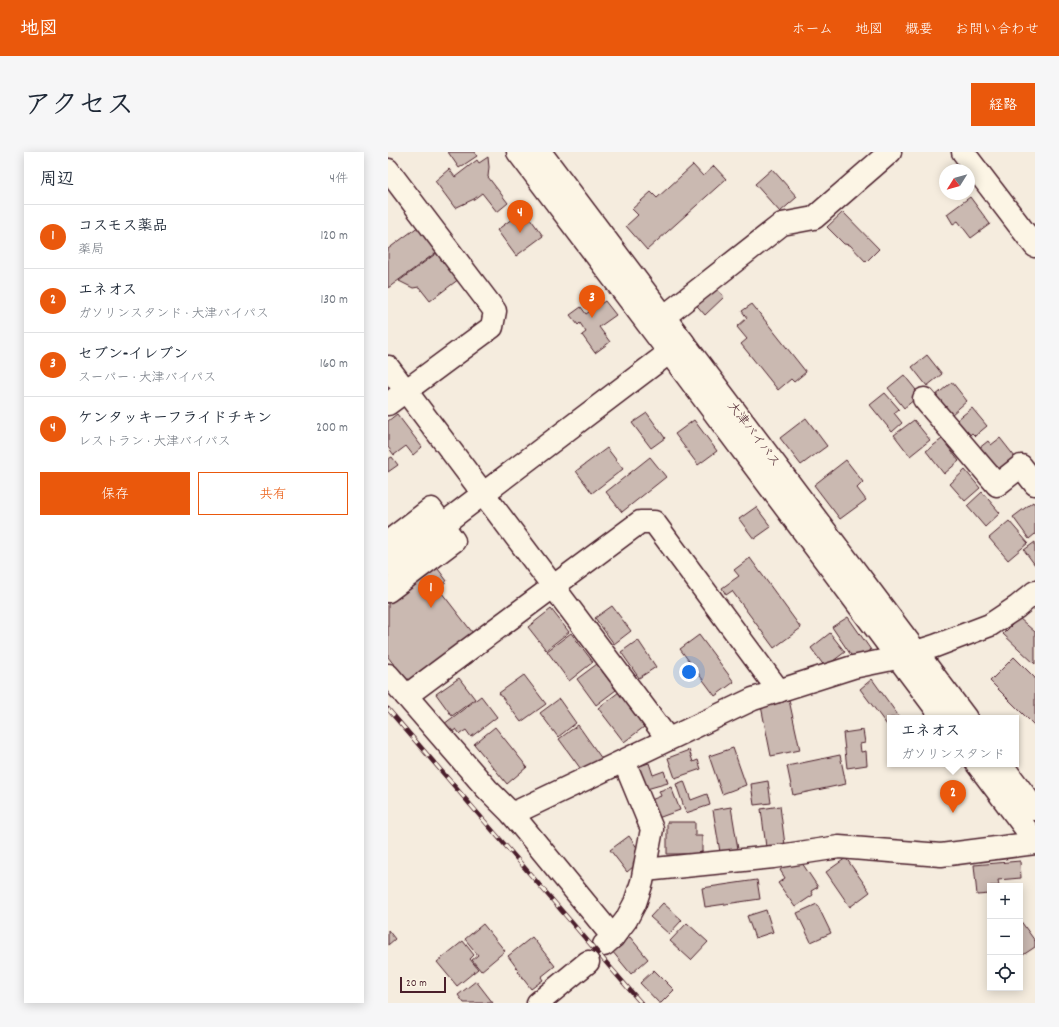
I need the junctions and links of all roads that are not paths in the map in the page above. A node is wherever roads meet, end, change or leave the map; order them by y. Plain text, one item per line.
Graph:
1 (518, 152) edge
2 (540, 152) edge
3 (890, 152) edge
4 (963, 152) edge
5 (388, 170) edge
6 (1035, 246) edge
7 (657, 322) junction
8 (676, 347) junction
9 (388, 367) edge
10 (406, 391) junction
11 (924, 399) dead end
12 (388, 404) edge
13 (1035, 484) edge
14 (484, 493) junction
15 (441, 524) junction
16 (388, 542) edge
17 (388, 566) edge
18 (554, 586) junction
19 (388, 591) edge
20 (1035, 592) edge
21 (907, 655) junction
22 (388, 675) edge
23 (779, 691) junction
24 (406, 696) junction
25 (941, 715) edge
26 (963, 715) edge
27 (668, 739) junction
28 (624, 761) junction
29 (979, 767) edge
30 (1003, 767) edge
31 (1035, 809) edge
32 (512, 814) junction
33 (1035, 842) edge
34 (645, 870) junction
35 (588, 962) dead end
36 (538, 1003) edge

1 - 7 main road, 大津バイパス
2 - 7 main road, 大津バイパス
3 - 7 main road
4 - 6 main road
5 - 10 main road
7 - 8 main road, 大津バイパス
8 - 14 main road
8 - 21 main road, 大津バイパス
9 - 10 main road
10 - 12 main road
10 - 14 main road
11 - 13 main road
14 - 15 main road
14 - 18 main road
15 - 16 main road
15 - 17 main road
15 - 19 main road
18 - 23 main road
18 - 24 main road
18 - 27 main road
20 - 21 main road
21 - 23 main road
21 - 25 main road, 大津バイパス
21 - 26 main road, 大津バイパス
22 - 24 main road
23 - 27 main road
24 - 32 main road
27 - 28 main road
28 - 32 main road
28 - 34 main road
29 - 33 main road
30 - 31 main road
32 - 34 main road
33 - 34 main road
35 - 36 main road

